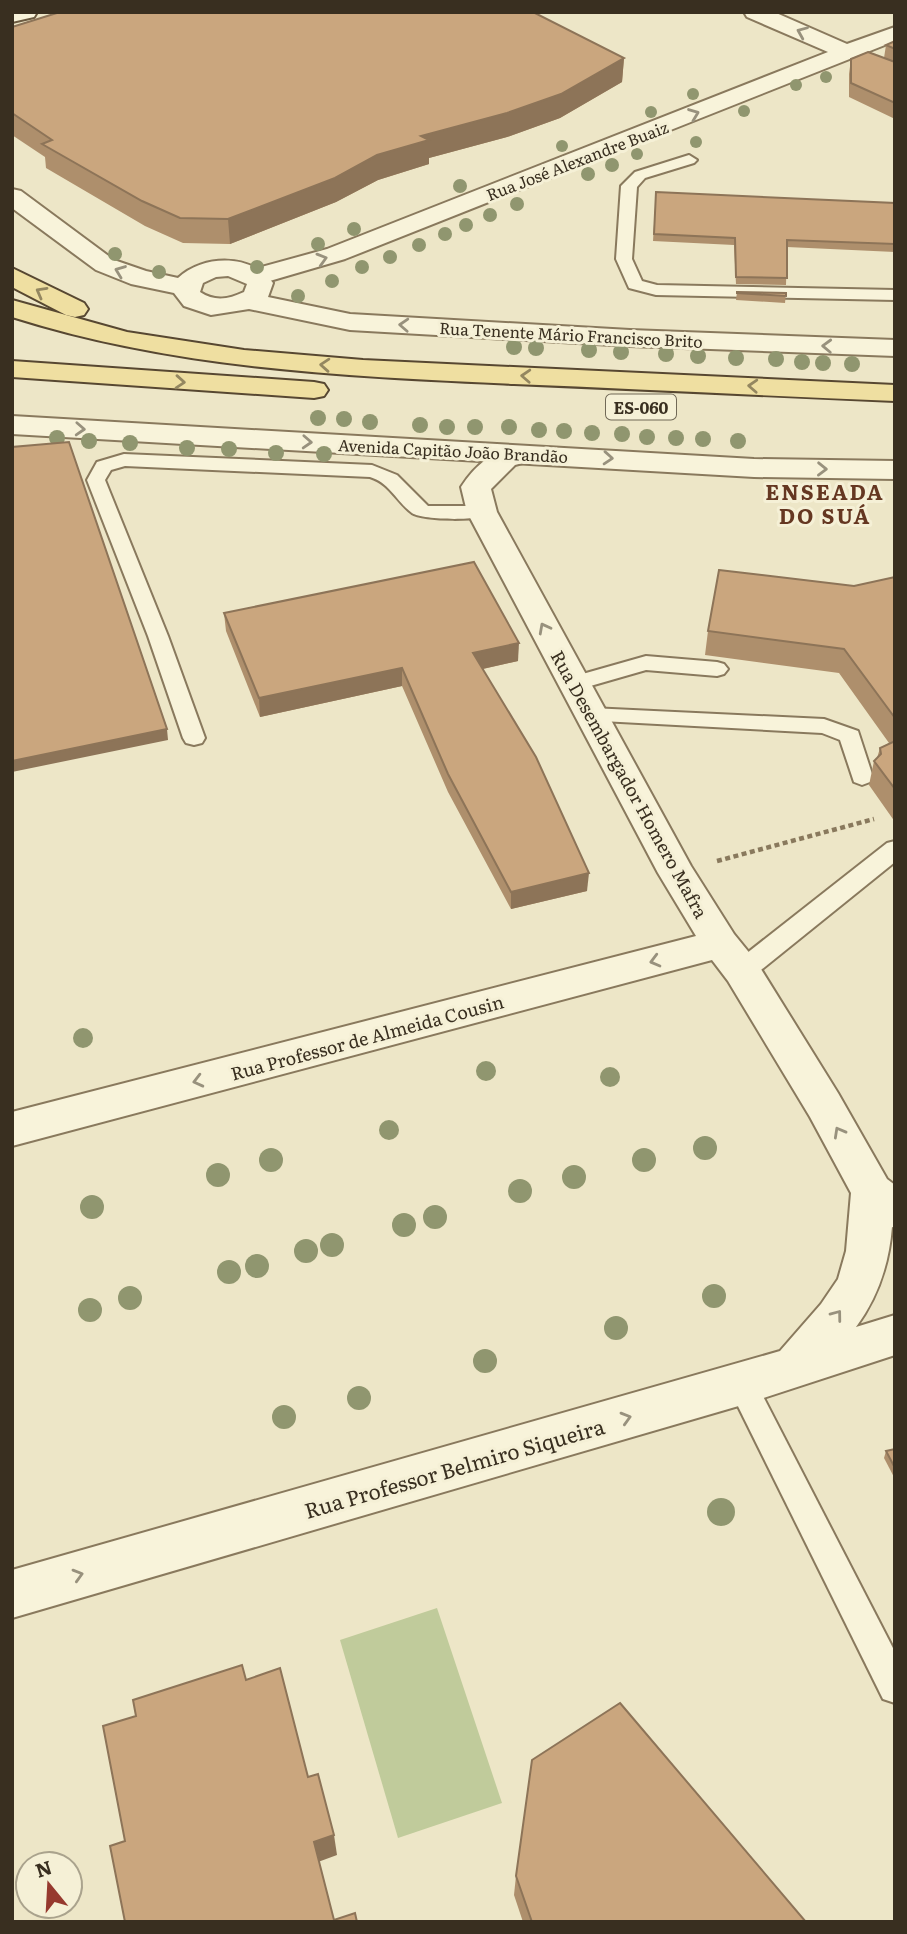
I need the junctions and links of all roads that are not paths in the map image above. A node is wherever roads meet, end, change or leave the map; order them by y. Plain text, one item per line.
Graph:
1 (26, 12) edge
2 (755, 12) edge
3 (12, 16) edge
4 (895, 33) edge
5 (860, 57) junction
6 (689, 160) dead end
7 (12, 196) edge
8 (12, 276) edge
9 (186, 287) junction
10 (252, 289) junction
11 (895, 295) edge
12 (12, 308) edge
13 (895, 348) edge
14 (195, 352) junction
15 (12, 369) edge
16 (12, 377) edge
17 (112, 377) junction
18 (390, 382) junction
19 (895, 393) edge
20 (895, 419) edge
21 (12, 425) edge
22 (520, 455) junction
23 (895, 470) edge
24 (482, 512) junction
25 (717, 669) edge
26 (573, 684) junction
27 (591, 715) junction
28 (194, 738) dead end
29 (862, 777) dead end
30 (895, 849) edge
31 (732, 958) junction
32 (12, 1129) edge
33 (883, 1201) edge
34 (895, 1335) edge
35 (794, 1368) junction
36 (741, 1384) junction
37 (12, 1594) edge
38 (895, 1687) edge

1 - 3 street
5 -> 2 street
4 - 5 street, Rua José Alexandre Buaiz
10 -> 5 street, Rua José Alexandre Buaiz
6 - 11 lane
9 -> 7 street
14 -> 8 main road
9 - 10 street, Rua Tenente Mário Francisco Brito
9 - 10 street, Rua José Alexandre Buaiz
13 -> 10 street, Rua Tenente Mário Francisco Brito
12 - 14 main road, ES-060
18 -> 14 main road, ES-060
15 - 17 main road, ES-060
16 - 17 main road
17 -> 18 main road, ES-060
19 -> 18 main road, ES-060
18 - 20 main road, ES-060
21 -> 22 street, Avenida Capitão João Brandão
22 -> 23 street, Avenida Capitão João Brandão
22 - 24 street, Rua Desembargador Homero Mafra
26 -> 24 street, Rua Desembargador Homero Mafra
24 - 28 lane
25 - 26 lane
26 - 27 street, Rua Desembargador Homero Mafra
27 - 29 lane
27 - 31 street, Rua Desembargador Homero Mafra
30 - 31 lane
31 -> 32 street, Rua Professor de Almeida Cousin
33 -> 31 street, Rua Desembargador Homero Mafra
35 -> 33 street, Rua Desembargador Homero Mafra
34 - 35 street, Rua Professor Belmiro Siqueira
35 - 36 street, Rua Professor Belmiro Siqueira
37 -> 36 street, Rua Professor Belmiro Siqueira
36 - 38 lane

